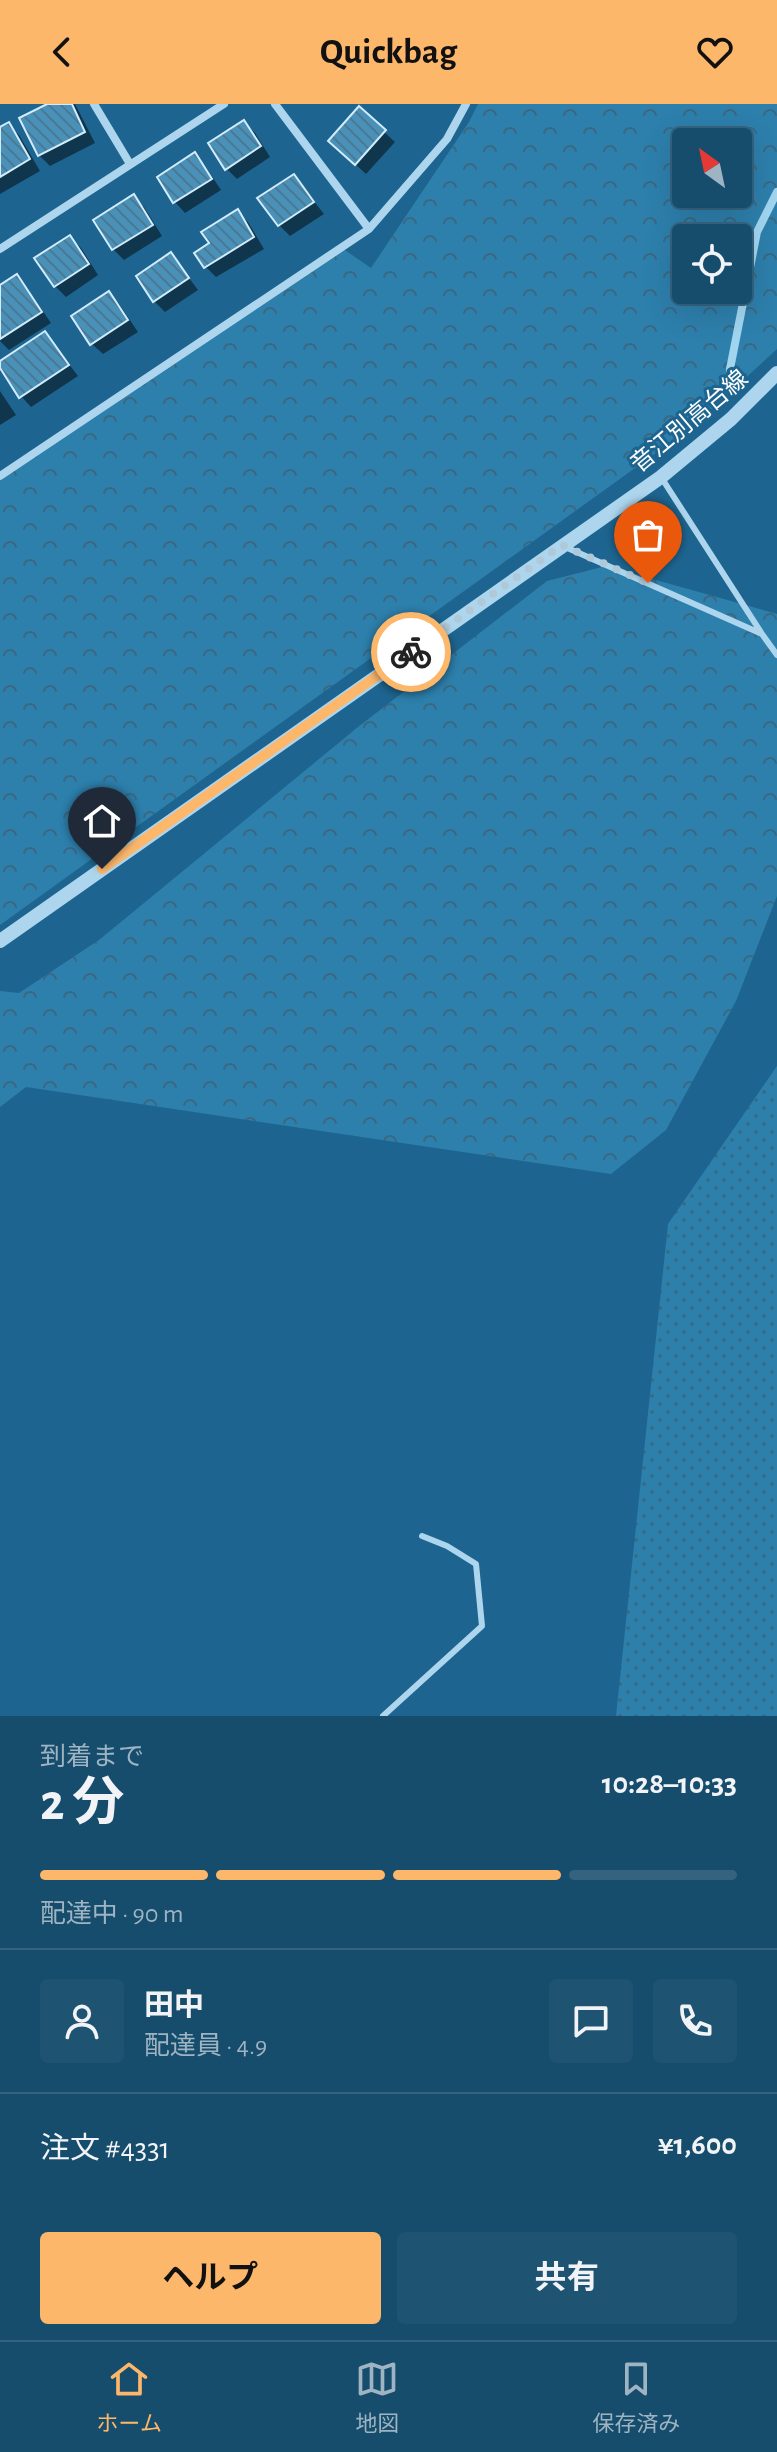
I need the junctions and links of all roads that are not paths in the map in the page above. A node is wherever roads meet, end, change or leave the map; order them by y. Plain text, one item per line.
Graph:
1 (94, 104) edge
2 (224, 104) edge
3 (275, 104) edge
4 (466, 104) edge
5 (130, 164) junction
6 (369, 229) junction
7 (0, 249) edge
8 (777, 373) edge
9 (0, 476) edge
10 (661, 477) junction
11 (562, 545) junction
12 (762, 634) junction
13 (777, 655) edge
14 (0, 941) edge
15 (422, 1536) dead end
16 (383, 1716) edge

1 - 5 street
2 - 5 street
3 - 6 street
4 - 6 street
5 - 7 street
6 - 9 street
8 - 10 street, 音江別高台線
10 - 11 street, 音江別高台線
10 - 12 lane
11 - 12 lane
11 - 14 street, 音江別高台線
12 - 13 lane
15 - 16 lane

